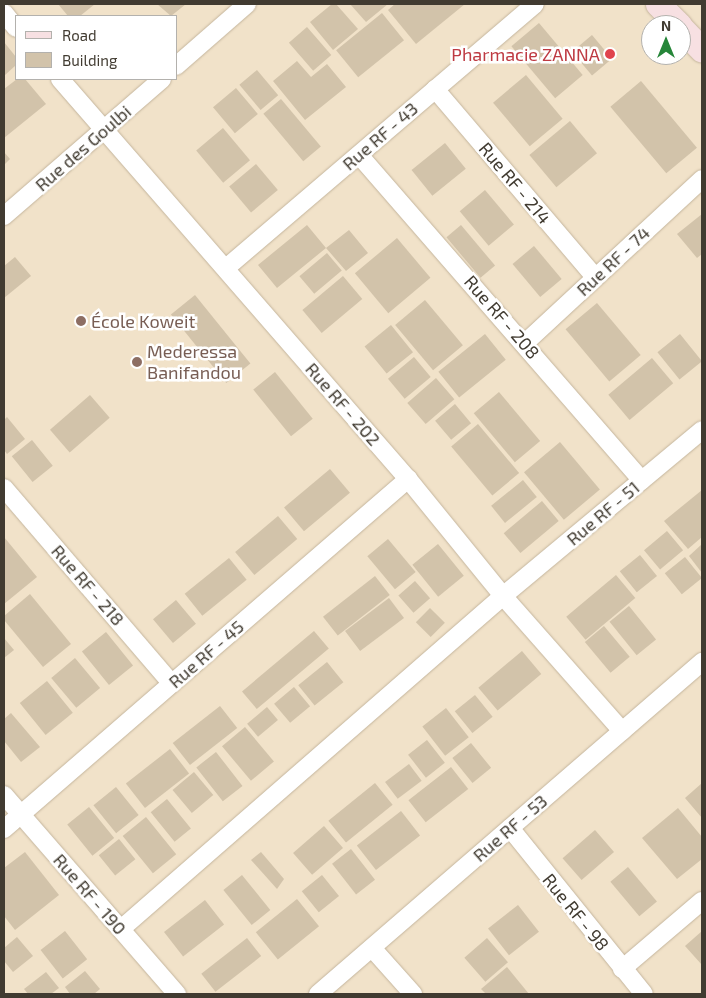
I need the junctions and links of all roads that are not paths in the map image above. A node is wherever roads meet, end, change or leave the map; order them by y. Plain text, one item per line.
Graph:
1 (247, 4) edge
2 (535, 4) edge
3 (658, 4) edge
4 (4, 13) edge
5 (669, 15) edge
6 (15, 27) edge
7 (691, 38) edge
8 (702, 50) edge
9 (178, 64) edge
10 (61, 80) edge
11 (161, 80) edge
12 (434, 89) junction
13 (103, 130) junction
14 (359, 155) junction
15 (702, 180) edge
16 (4, 216) edge
17 (226, 268) junction
18 (595, 277) junction
19 (525, 343) junction
20 (702, 430) edge
21 (408, 479) junction
22 (642, 480) junction
23 (4, 488) edge
24 (503, 596) junction
25 (702, 662) edge
26 (172, 683) junction
27 (622, 731) junction
28 (4, 795) edge
29 (21, 814) junction
30 (510, 828) junction
31 (4, 829) edge
32 (702, 901) edge
33 (121, 929) junction
34 (372, 948) junction
35 (622, 970) junction
36 (177, 994) edge
37 (318, 994) edge
38 (412, 994) edge
39 (644, 994) edge

1 - 9 street
2 - 12 street, Rue RF - 43
3 - 5 main road
4 - 6 street
7 - 8 main road
10 - 13 street, Rue RF - 202
11 - 13 street, Rue des Goulbi
12 - 14 street, Rue RF - 43
12 - 18 street, Rue RF - 214
13 - 16 street, Rue des Goulbi
13 - 17 street, Rue RF - 202
14 - 17 street, Rue RF - 43
14 - 19 street, Rue RF - 208
15 - 18 street, Rue RF - 74
17 - 21 street, Rue RF - 202
18 - 19 street, Rue RF - 74
19 - 22 street, Rue RF - 208
20 - 22 street, Rue RF - 51
21 - 24 street, Rue RF - 202
21 - 26 street, Rue RF - 45
22 - 24 street, Rue RF - 51
23 - 26 street, Rue RF - 218
24 - 27 street, Rue RF - 202
24 - 33 street, Rue RF - 51
25 - 27 street, Rue RF - 53
26 - 29 street, Rue RF - 45
27 - 30 street, Rue RF - 53
28 - 29 street, Rue RF - 190
29 - 31 street, Rue RF - 45
29 - 33 street, Rue RF - 190
30 - 34 street, Rue RF - 53
30 - 35 street, Rue RF - 98
32 - 35 street
33 - 36 street, Rue RF - 190
34 - 37 street, Rue RF - 53
34 - 38 street
35 - 39 street, Rue RF - 98

